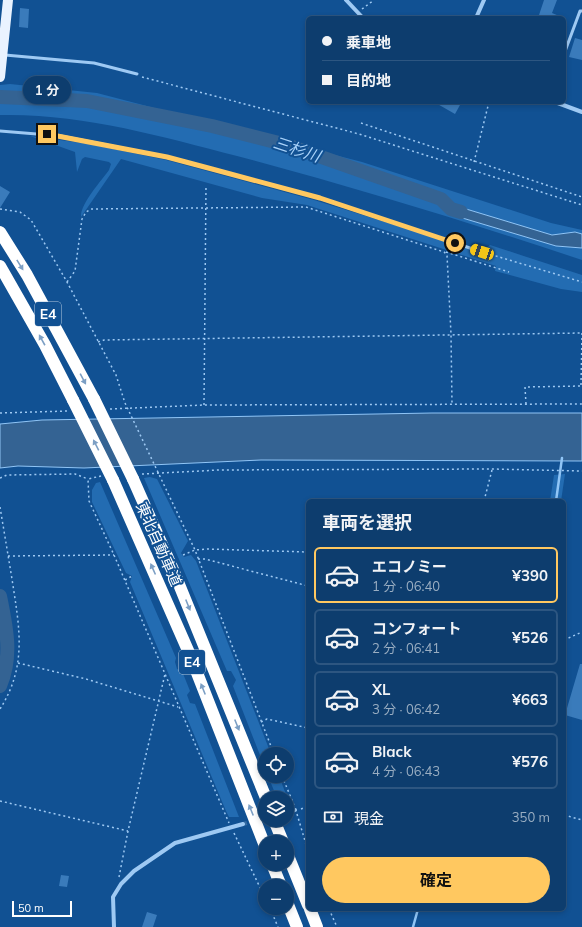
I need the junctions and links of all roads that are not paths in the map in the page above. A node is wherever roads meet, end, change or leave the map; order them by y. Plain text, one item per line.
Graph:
1 (8, 0) edge
2 (346, 0) edge
3 (484, 0) edge
4 (582, 11) edge
5 (361, 16) edge
6 (477, 16) edge
7 (566, 49) edge
8 (1, 56) edge
9 (137, 74) road end
10 (0, 76) edge
11 (560, 104) edge
12 (582, 112) edge
13 (0, 131) edge
14 (0, 232) edge
15 (482, 252) road end
16 (0, 266) edge
17 (263, 791) edge
18 (243, 824) tunnel mouth
19 (261, 835) edge
20 (294, 870) edge
21 (306, 900) edge
22 (311, 911) edge
23 (292, 915) edge
24 (114, 927) edge
25 (297, 927) edge
26 (317, 927) edge

1 - 8 main road
2 - 5 street
3 - 6 street
4 - 7 lane
8 - 9 lane
8 - 10 main road
11 - 12 street
13 - 15 lane
14 -> 17 highway, 東北自動車道 / E4, bridge
19 -> 16 highway, 東北自動車道 / E4, bridge
18 - 24 street
20 - 21 highway
22 - 26 highway
23 - 25 highway

